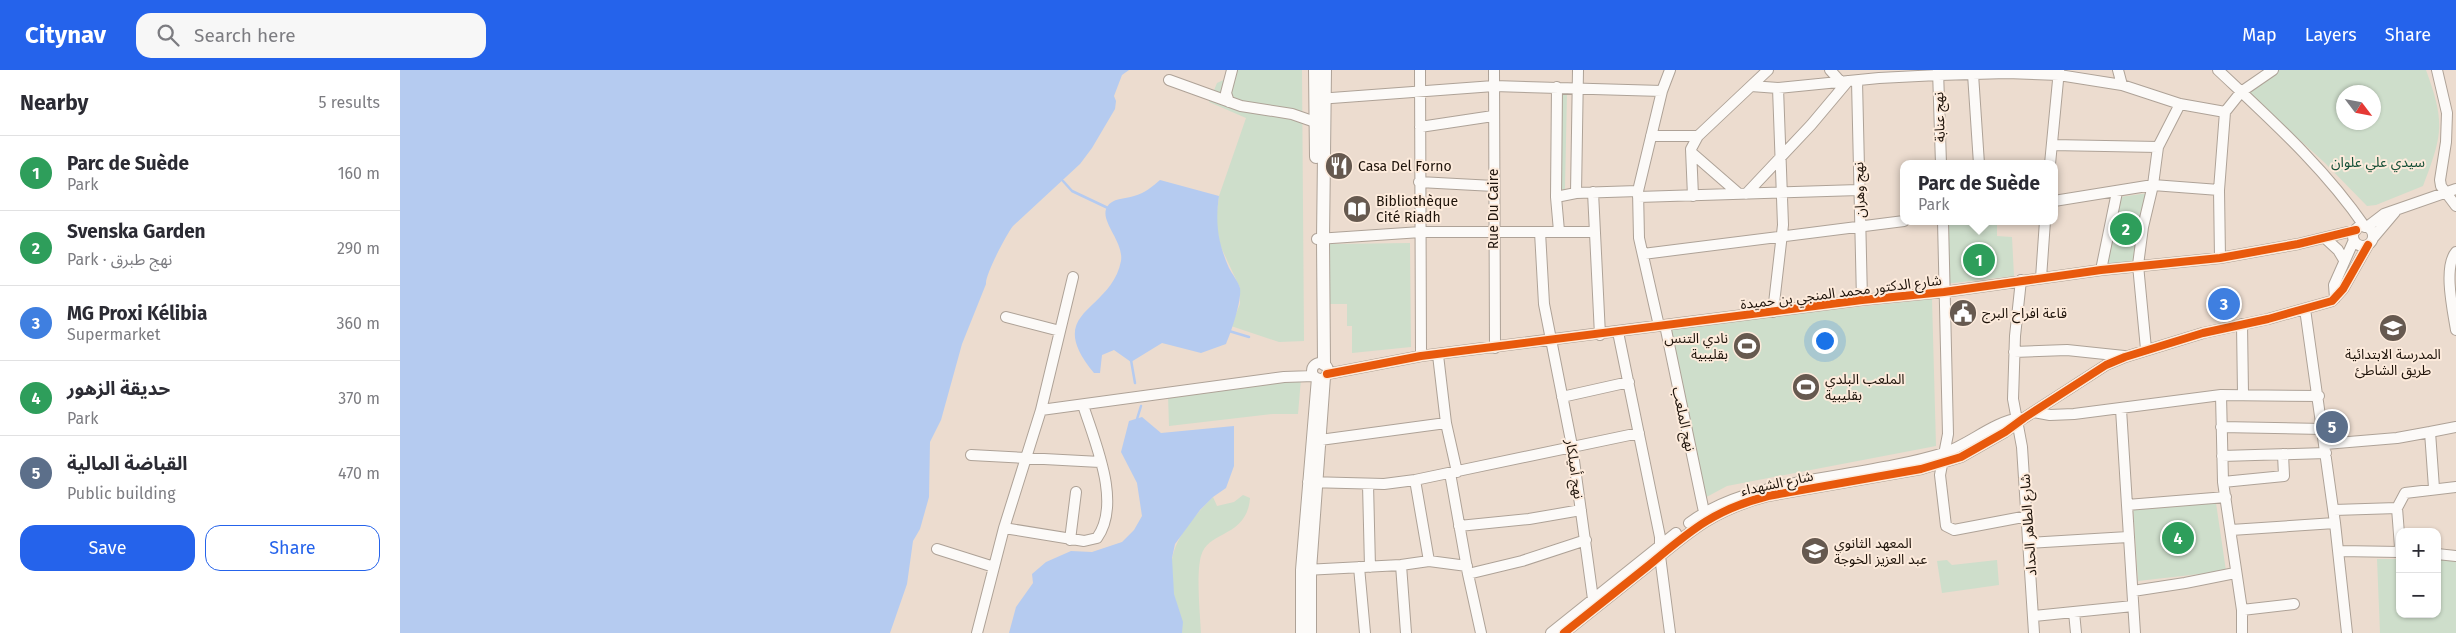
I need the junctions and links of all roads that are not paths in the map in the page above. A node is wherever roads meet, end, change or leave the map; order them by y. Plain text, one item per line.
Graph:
1 (1232, 70) edge
2 (1315, 70) edge
3 (1325, 70) edge
4 (1420, 70) edge
5 (1494, 70) edge
6 (1578, 70) edge
7 (1670, 70) edge
8 (1768, 70) edge
9 (1830, 70) edge
10 (2118, 70) edge
11 (2218, 70) edge
12 (2272, 70) edge
13 (2437, 70) edge
14 (1938, 72) edge
15 (2059, 73) edge
16 (1879, 74) edge
17 (1973, 74) junction
18 (1168, 80) dead end
19 (1848, 81) junction
20 (2122, 85) junction
21 (1494, 86) junction
22 (1752, 86) junction
23 (1557, 87) junction
24 (1577, 87) junction
25 (1778, 88) junction
26 (1420, 91) junction
27 (1662, 91) junction
28 (2241, 92) junction
29 (1320, 99) junction
30 (1229, 102) junction
31 (2180, 104) junction
32 (2225, 112) junction
33 (1493, 116) junction
34 (1316, 122) junction
35 (1420, 127) junction
36 (1650, 136) junction
37 (1698, 136) junction
38 (2052, 145) junction
39 (2158, 147) junction
40 (1692, 153) junction
41 (1781, 155) junction
42 (1941, 160) edge
43 (1978, 160) edge
44 (2050, 160) edge
45 (1420, 182) junction
46 (2153, 185) junction
47 (1494, 186) junction
48 (1859, 190) junction
49 (2219, 190) junction
50 (2452, 191) edge
51 (1594, 192) junction
52 (2117, 192) junction
53 (1576, 193) junction
54 (1638, 194) junction
55 (1742, 194) junction
56 (1781, 194) junction
57 (1693, 196) junction
58 (1556, 197) junction
59 (2058, 200) edge
60 (2456, 206) edge
61 (2402, 207) junction
62 (1900, 222) edge
63 (1943, 225) edge
64 (2046, 225) edge
65 (1860, 227) junction
66 (2360, 230) junction
67 (1560, 231) junction
68 (1421, 232) junction
69 (1493, 232) junction
70 (1540, 232) junction
71 (1595, 232) junction
72 (1782, 236) junction
73 (2325, 238) junction
74 (1320, 240) junction
75 (2370, 242) junction
76 (2456, 252) edge
77 (1643, 254) junction
78 (2220, 258) junction
79 (2344, 260) junction
80 (2138, 265) junction
81 (2101, 270) junction
82 (1074, 277) dead end
83 (2041, 278) junction
84 (2021, 280) junction
85 (1944, 292) junction
86 (2335, 298) junction
87 (1862, 300) junction
88 (2305, 309) junction
89 (1773, 312) junction
90 (1006, 317) dead end
91 (2242, 324) junction
92 (1662, 326) junction
93 (2456, 330) edge
94 (1060, 331) junction
95 (1618, 332) junction
96 (1600, 335) junction
97 (1550, 340) junction
98 (1495, 348) junction
99 (2146, 349) junction
100 (2014, 352) junction
101 (1438, 355) junction
102 (1421, 356) junction
103 (2125, 357) junction
104 (1321, 371) junction
105 (1629, 382) junction
106 (2243, 394) junction
107 (2221, 395) junction
108 (2319, 396) junction
109 (1562, 397) junction
110 (1083, 405) junction
111 (2121, 409) junction
112 (1041, 410) junction
113 (2034, 412) junction
114 (2019, 420) junction
115 (1446, 423) junction
116 (2456, 426) edge
117 (2221, 427) junction
118 (2323, 429) junction
119 (2430, 432) junction
120 (1639, 433) junction
121 (1320, 440) junction
122 (1572, 446) junction
123 (2325, 448) junction
124 (1946, 452) junction
125 (2284, 454) junction
126 (971, 455) dead end
127 (2222, 456) junction
128 (1026, 458) junction
129 (1100, 462) junction
130 (1943, 463) junction
131 (1454, 473) junction
132 (1414, 480) junction
133 (1312, 482) junction
134 (2223, 482) junction
135 (1368, 484) junction
136 (2456, 487) edge
137 (2434, 488) junction
138 (1076, 492) dead end
139 (2226, 497) junction
140 (1735, 501) junction
141 (2127, 505) junction
142 (2397, 508) junction
143 (1581, 510) junction
144 (2334, 510) junction
145 (1704, 512) junction
146 (2028, 516) junction
147 (2335, 523) junction
148 (1459, 526) junction
149 (1004, 528) junction
150 (2399, 528) edge
151 (2231, 530) junction
152 (2128, 536) junction
153 (1070, 540) junction
154 (1586, 540) junction
155 (2029, 543) junction
156 (937, 549) dead end
157 (1660, 550) junction
158 (2339, 551) junction
159 (2396, 552) edge
160 (2441, 554) edge
161 (2456, 556) edge
162 (1428, 561) junction
163 (1401, 565) junction
164 (994, 567) junction
165 (1370, 567) junction
166 (1359, 568) junction
167 (1306, 570) junction
168 (1467, 570) junction
169 (2235, 573) junction
170 (2133, 591) junction
171 (1593, 599) junction
172 (2294, 604) dead end
173 (2133, 606) junction
174 (2242, 610) junction
175 (2074, 612) junction
176 (2034, 616) junction
177 (977, 633) edge
178 (1301, 633) edge
179 (1311, 633) edge
180 (1365, 633) edge
181 (1406, 633) edge
182 (1481, 633) edge
183 (1551, 633) edge
184 (1564, 633) edge
185 (1670, 633) edge
186 (2034, 633) edge
187 (2076, 633) edge
188 (2135, 633) edge
189 (2242, 633) edge
190 (2347, 633) edge

1 - 30 street
2 - 29 main road
3 - 29 main road
4 - 26 street
5 - 21 street, Rue Du Caire
6 - 24 street
7 - 27 street, نهج الملعب
8 - 22 street
9 - 19 street
10 - 20 street
11 - 28 street
12 - 28 street
13 - 50 street
14 - 16 street
14 - 17 street
14 - 42 street, نهج عنابة
15 - 17 street
15 - 20 street
15 - 38 street
16 - 19 street
17 - 43 street
18 - 30 street
19 - 25 street
19 - 41 street
19 - 48 street, نهج وهران
20 - 31 street
21 - 23 street
21 - 26 street
21 - 33 street, Rue Du Caire
22 - 25 street
22 - 37 street
23 - 24 street
23 - 58 street
24 - 27 street
24 - 53 street
25 - 41 street
26 - 29 street
26 - 35 street
27 - 36 street, نهج الملعب
28 - 32 street
28 - 66 street
29 - 34 main road
29 - 74 main road
30 - 34 street
31 - 32 street
31 - 39 street
32 - 49 street
33 - 35 street
33 - 47 street, Rue Du Caire
34 - 74 main road
35 - 45 street
36 - 37 street
36 - 54 street, نهج الملعب
37 - 40 street
38 - 39 street
38 - 44 street
39 - 46 street
40 - 55 street
40 - 57 street
41 - 55 street
41 - 56 street
45 - 47 street
45 - 68 street
46 - 49 street
46 - 52 street
46 - 80 street
47 - 69 street, Rue Du Caire
48 - 56 street
48 - 65 street, نهج وهران
49 - 78 street
50 - 60 street
50 - 61 street
51 - 53 street
51 - 54 street
51 - 71 street
52 - 59 street
52 - 81 street
53 - 58 street
54 - 57 street
54 - 77 street, نهج الملعب
55 - 56 street
55 - 57 street
56 - 72 street
58 - 67 street
61 - 66 street
61 - 75 street
62 - 65 street
63 - 85 street
64 - 83 street
65 - 72 street
65 - 87 street, نهج وهران
66 - 73 street, شارع الدكتور محمد المنجي بن حميدة
66 - 75 street
66 - 75 street
66 - 79 street
67 - 70 street
67 - 71 street
68 - 69 street
68 - 74 street
68 - 102 street
69 - 70 street
69 - 98 street, Rue Du Caire
70 - 97 street, نهج أميلكار
71 - 96 street
72 - 77 street
72 - 89 street
73 - 78 street, شارع الدكتور محمد المنجي بن حميدة
73 - 79 street
74 - 104 main road
75 - 86 street
76 - 93 street
77 - 92 street, نهج الملعب
78 - 80 street, شارع الدكتور محمد المنجي بن حميدة
79 - 86 street
80 - 81 street, شارع الدكتور محمد المنجي بن حميدة
80 - 99 street
81 - 83 street, شارع الدكتور محمد المنجي بن حميدة
82 - 94 street
83 - 84 street, شارع الدكتور محمد المنجي بن حميدة
84 - 85 street, شارع الدكتور محمد المنجي بن حميدة
84 - 100 street, شارع الطاهر الحداد
85 - 87 street, شارع الدكتور محمد المنجي بن حميدة
85 - 124 street
86 - 88 street
87 - 89 street, شارع الدكتور محمد المنجي بن حميدة
88 - 91 street
88 - 108 street
89 - 92 street, شارع الدكتور محمد المنجي بن حميدة
90 - 94 street
91 - 99 street
91 - 106 street
92 - 95 street, شارع الدكتور محمد المنجي بن حميدة
92 - 145 street, نهج الملعب
94 - 112 street
95 - 96 street, شارع الدكتور محمد المنجي بن حميدة
95 - 105 street
96 - 97 street, شارع الدكتور محمد المنجي بن حميدة
97 - 98 street, شارع الدكتور محمد المنجي بن حميدة
97 - 109 street, نهج أميلكار
98 - 101 street, شارع الدكتور محمد المنجي بن حميدة
99 - 103 street
100 - 103 street
100 - 114 street, شارع الطاهر الحداد
101 - 102 street, شارع الدكتور محمد المنجي بن حميدة
101 - 115 street
102 - 104 street, شارع الدكتور محمد المنجي بن حميدة
103 - 113 street
104 - 110 street
104 - 121 street
104 - 133 street
105 - 109 street
105 - 120 street
106 - 107 street
106 - 108 street
107 - 111 street
107 - 117 street
108 - 118 street
109 - 122 street, نهج أميلكار
110 - 112 street
110 - 129 street
111 - 113 street
111 - 141 street
112 - 128 street
113 - 114 street
114 - 124 street, شارع الشهداء
114 - 130 street, شارع الشهداء
114 - 146 street, شارع الطاهر الحداد
115 - 121 street
115 - 131 street
116 - 119 street
117 - 118 street
117 - 127 street
118 - 123 street
119 - 123 street
119 - 137 street
120 - 122 street
120 - 157 street
121 - 133 street
122 - 131 street
122 - 143 street, نهج أميلكار
123 - 125 street
123 - 144 street
124 - 130 street
124 - 140 street, شارع الشهداء
125 - 127 street
125 - 134 street
126 - 128 street
127 - 134 street
128 - 129 street
128 - 149 street
129 - 153 street
130 - 140 street, شارع الشهداء
130 - 146 street
131 - 132 street
131 - 148 street
132 - 135 street
132 - 162 street
133 - 135 street
133 - 167 street
134 - 139 street
135 - 165 street
136 - 137 street
137 - 142 street
138 - 153 street
139 - 141 street
139 - 151 street
140 - 145 street, شارع الشهداء
140 - 157 street, شارع الشهداء
141 - 152 street
142 - 144 street
142 - 150 street
143 - 148 street
143 - 154 street, نهج أميلكار
144 - 147 street
145 - 157 street, شارع الشهداء
146 - 155 street, شارع الطاهر الحداد
147 - 151 street
147 - 158 street
148 - 168 street
149 - 153 street
149 - 164 street
151 - 169 street
152 - 155 street
152 - 170 street
154 - 168 street
154 - 171 street, نهج أميلكار
155 - 176 street, شارع الطاهر الحداد
156 - 164 street
157 - 171 street, شارع الشهداء
157 - 184 street, شارع الشهداء
157 - 185 street
158 - 159 street
158 - 190 street
160 - 161 street
162 - 163 street
162 - 168 street
163 - 165 street
163 - 181 street
164 - 177 street
165 - 166 street
166 - 167 street
166 - 180 street
167 - 178 street
167 - 179 street
168 - 182 street
169 - 170 street
169 - 174 street
170 - 173 street
171 - 183 street, شارع الشهداء
172 - 174 street
173 - 175 street
173 - 188 street
174 - 189 street
175 - 176 street
175 - 187 street
176 - 186 street, شارع الطاهر الحداد

